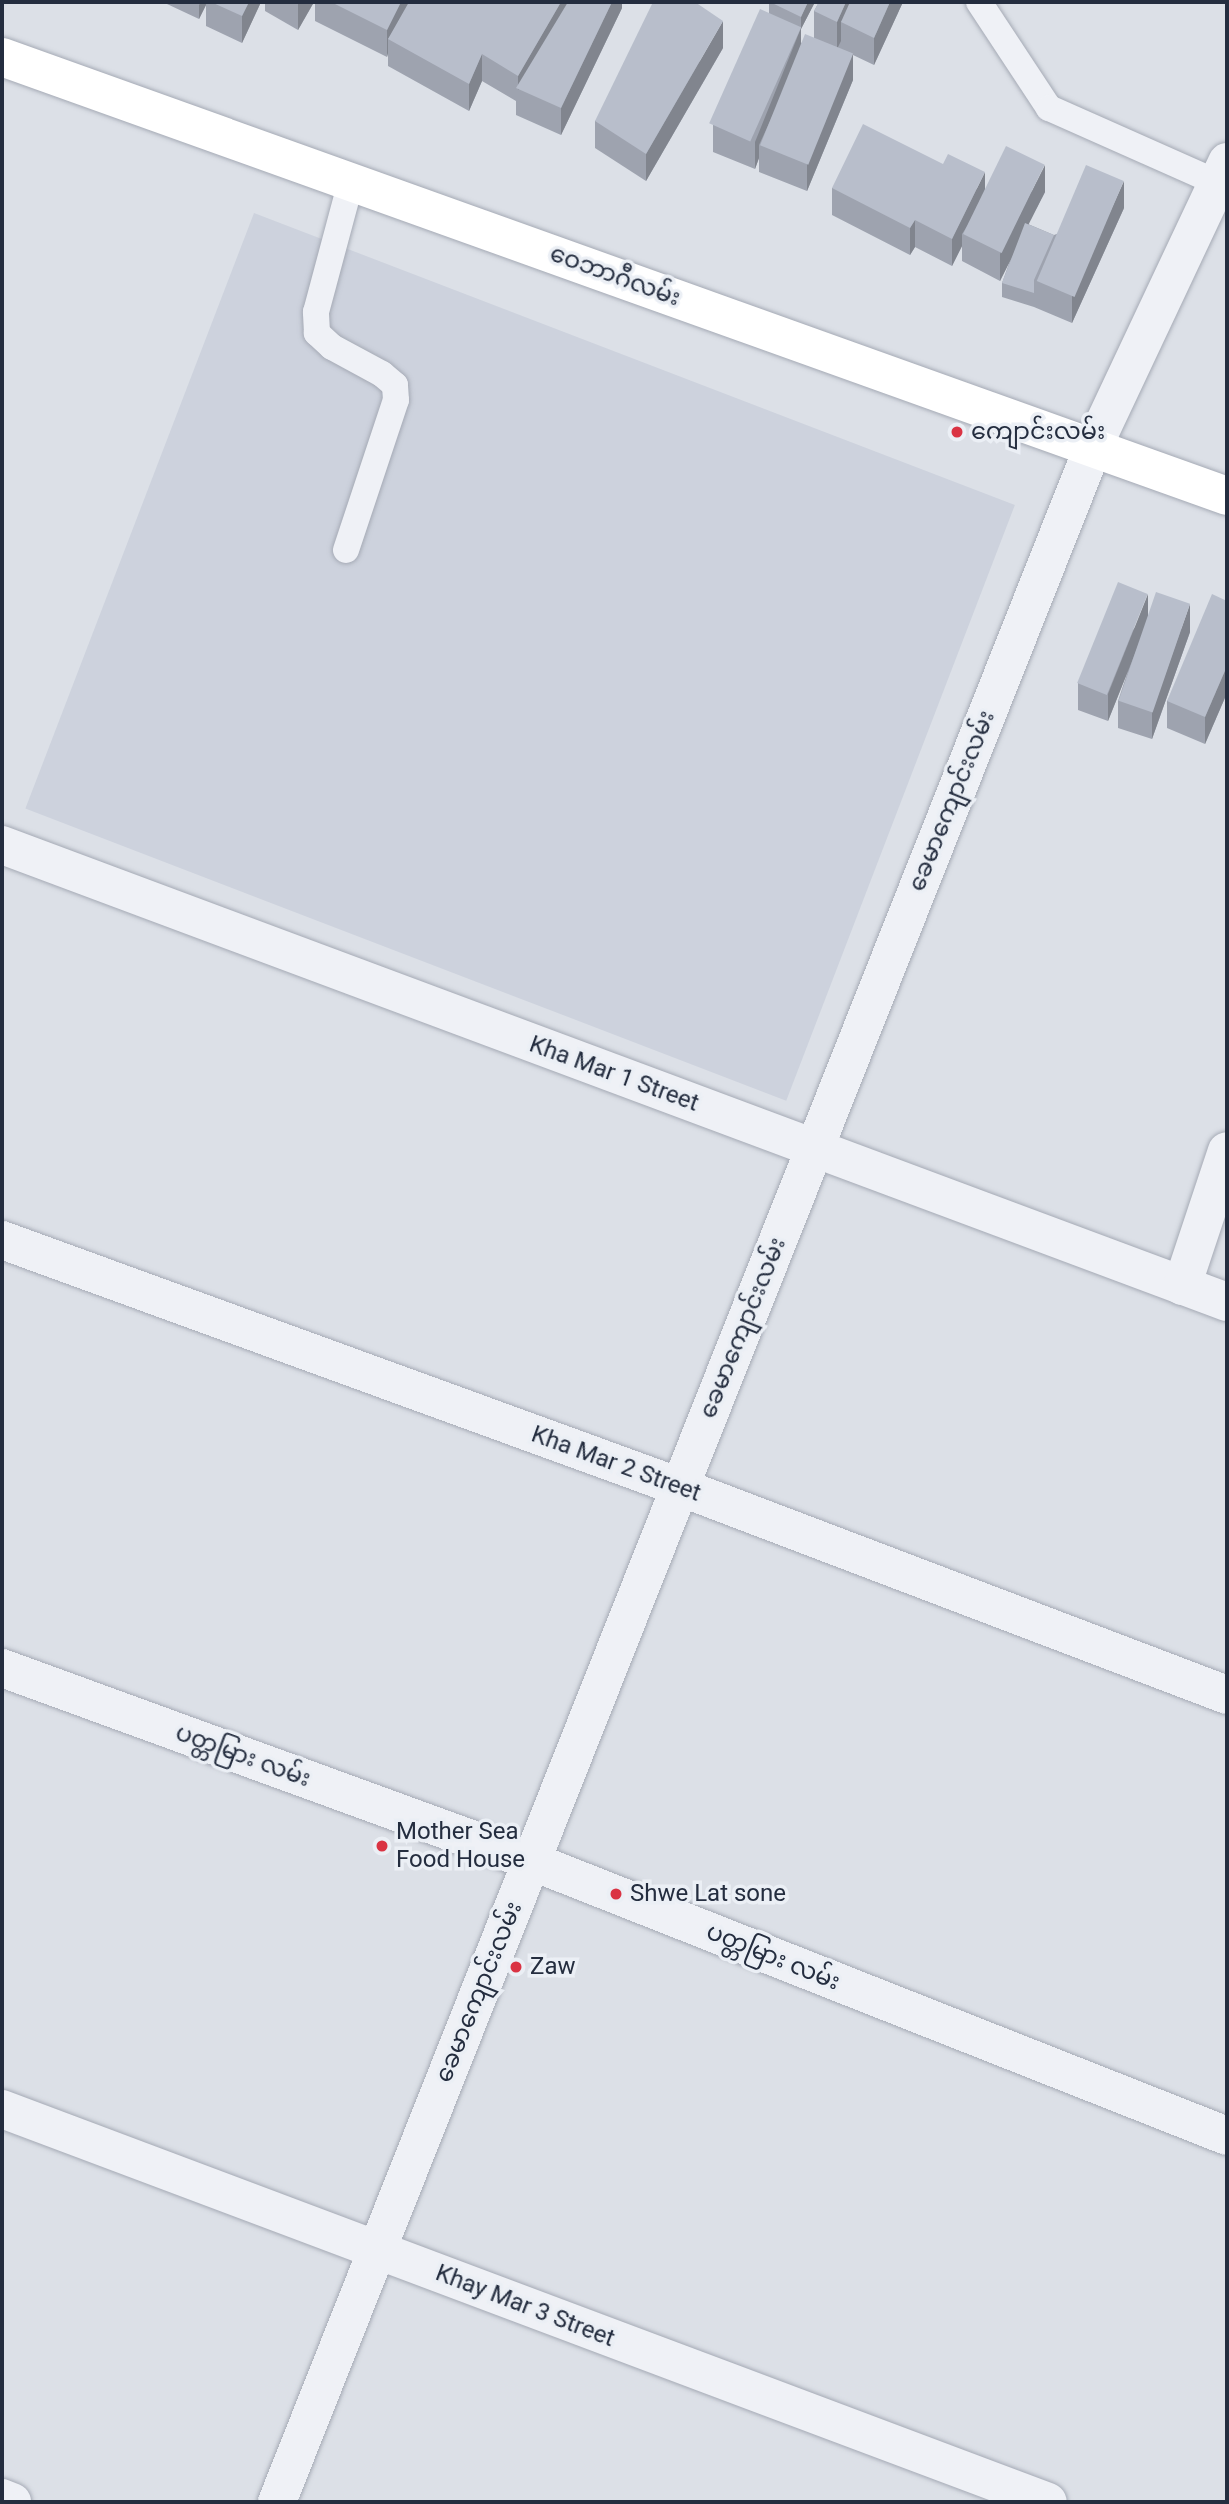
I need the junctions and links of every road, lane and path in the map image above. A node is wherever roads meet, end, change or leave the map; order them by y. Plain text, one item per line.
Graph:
1 (979, 2) edge
2 (2, 57) edge
3 (1224, 177) edge
4 (351, 181) junction
5 (1093, 447) junction
6 (1227, 496) edge
7 (346, 550) dead end
8 (2, 845) edge
9 (814, 1149) junction
10 (1227, 1151) edge
11 (2, 1240) edge
12 (1182, 1286) junction
13 (1227, 1302) edge
14 (680, 1487) junction
15 (2, 1668) edge
16 (1227, 1695) edge
17 (531, 1861) junction
18 (2, 2109) edge
19 (1227, 2136) edge
20 (377, 2251) junction
21 (2, 2498) edge
22 (12, 2502) edge
23 (277, 2502) edge
24 (1048, 2502) edge

1 - 3 lane
2 - 4 main road, ဝေဘာဂီလမ်း
3 - 5 street, ခေမာကျောင်းလမ်း
4 - 5 main road, ဝေဘာဂီလမ်း
4 - 7 lane
5 - 6 main road, ဝေဘာဂီလမ်း
5 - 9 street, ခေမာကျောင်းလမ်း
8 - 9 street, Kha Mar 1 Street
9 - 12 street, Kha Mar 1 Street
9 - 14 street, ခေမာကျောင်းလမ်း
10 - 12 street
11 - 14 street, Kha Mar 2 Street
12 - 13 street, Kha Mar 1 Street
14 - 16 street, Kha Mar 2 Street
14 - 17 street, ခေမာကျောင်းလမ်း
15 - 17 street, ပတ္တမြား လမ်း
17 - 19 street, ပတ္တမြား လမ်း
17 - 20 street, ခေမာကျောင်းလမ်း
18 - 20 street, Khay Mar 3 Street
20 - 23 street, ခေမာကျောင်းလမ်း
20 - 24 street, Khay Mar 3 Street
21 - 22 street

